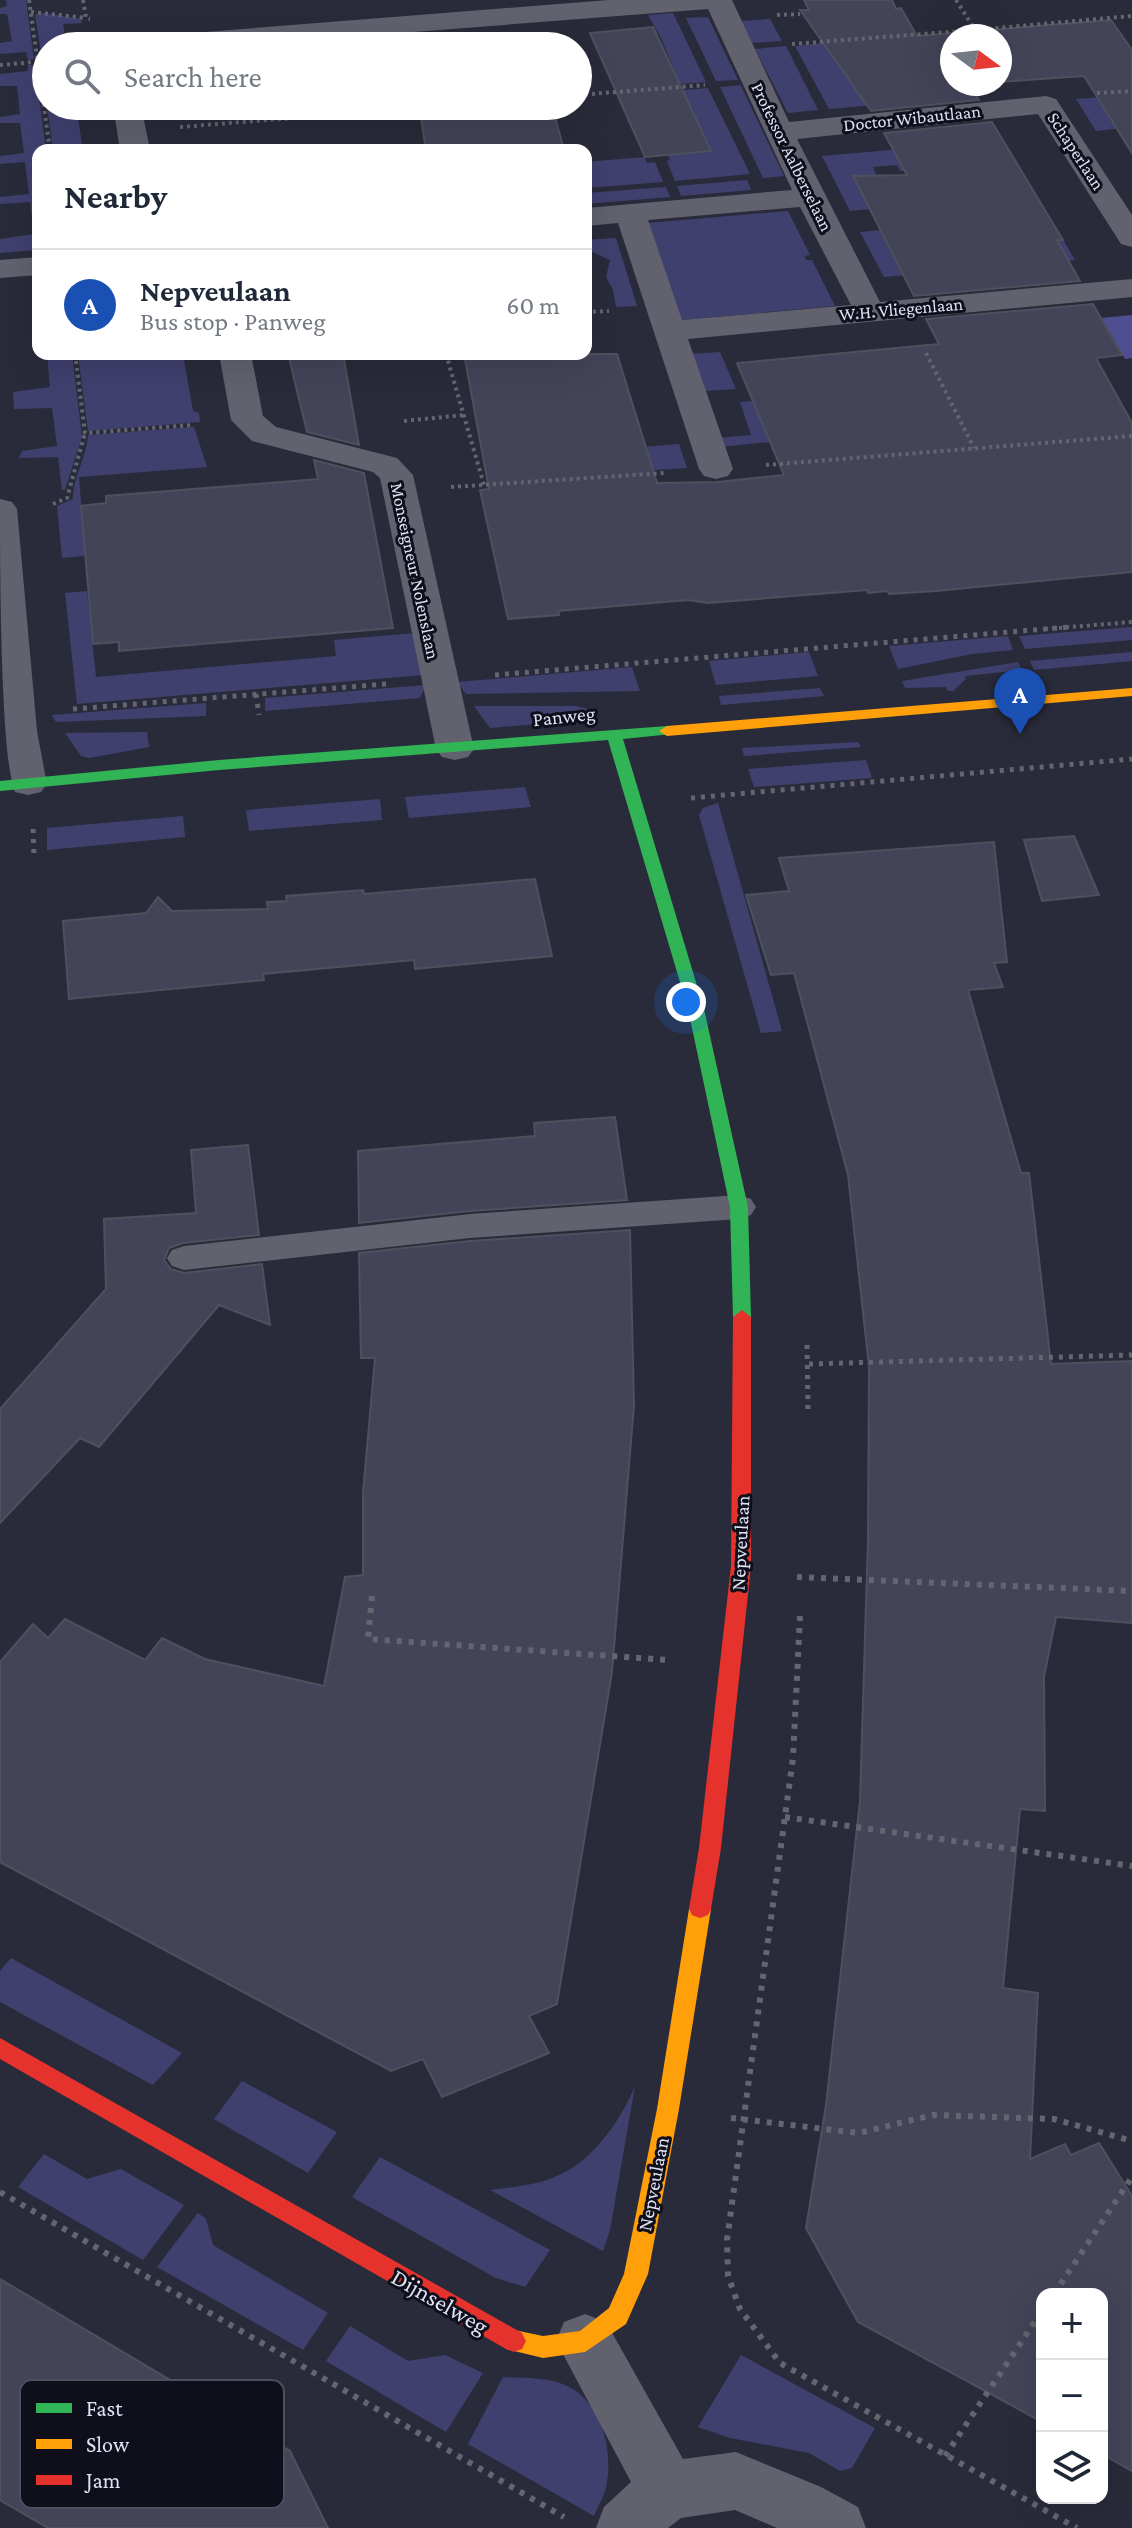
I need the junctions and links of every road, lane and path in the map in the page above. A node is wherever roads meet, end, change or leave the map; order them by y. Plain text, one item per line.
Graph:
1 (29, 0) edge
2 (716, 0) edge
3 (956, 0) edge
4 (31, 12) junction
5 (1132, 16) edge
6 (86, 18) dead end
7 (971, 24) edge
8 (1012, 27) edge
9 (34, 32) edge
10 (301, 32) edge
11 (940, 32) edge
12 (740, 46) junction
13 (32, 62) edge
14 (0, 65) edge
15 (754, 81) junction
16 (592, 94) edge
17 (1046, 105) joint
18 (46, 120) edge
19 (253, 120) edge
20 (131, 129) edge
21 (778, 132) junction
22 (49, 144) edge
23 (810, 197) junction
24 (630, 213) junction
25 (592, 216) edge
26 (1132, 238) edge
27 (32, 266) edge
28 (0, 269) edge
29 (1132, 288) edge
30 (870, 312) junction
31 (670, 331) junction
32 (921, 343) dead end
33 (76, 360) edge
34 (236, 360) edge
35 (448, 360) edge
36 (247, 420) junction
37 (974, 448) dead end
38 (463, 451) dead end
39 (474, 451) junction
40 (716, 469) dead end
41 (484, 485) dead end
42 (0, 509) edge
43 (1132, 622) edge
44 (438, 680) junction
45 (1132, 692) edge
46 (19, 714) junction
47 (614, 734) junction
48 (455, 749) junction
49 (1132, 759) edge
50 (14, 785) edge
51 (690, 814) dead end
52 (33, 822) dead end
53 (34, 856) dead end
54 (739, 1207) junction
55 (184, 1258) dead end
56 (806, 1333) dead end
57 (1132, 1355) edge
58 (809, 1364) junction
59 (807, 1425) dead end
60 (803, 1562) dead end
61 (741, 1566) junction
62 (802, 1578) junction
63 (1132, 1591) edge
64 (802, 1593) dead end
65 (372, 1596) dead end
66 (801, 1608) dead end
67 (682, 1661) dead end
68 (785, 1817) junction
69 (1132, 1866) edge
70 (0, 2048) edge
71 (743, 2120) junction
72 (1132, 2141) edge
73 (1132, 2177) edge
74 (0, 2192) edge
75 (1058, 2288) edge
76 (1036, 2320) edge
77 (585, 2341) junction
78 (945, 2456) junction
79 (621, 2513) edge
80 (836, 2528) edge
81 (1077, 2528) edge

1 - 4 path
2 - 10 street
2 - 12 street, Professor Aalberselaan
3 - 7 path
4 - 6 path
4 - 9 path
5 - 8 path
11 - 12 path
12 - 15 street, Professor Aalberselaan
13 - 14 path
15 - 16 path
15 - 21 street, Professor Aalberselaan
17 - 21 street, Doctor Wibautlaan
17 - 26 street, Schaperlaan
18 - 22 path
19 - 20 path
21 - 23 street, Professor Aalberselaan
23 - 24 street
23 - 30 street, Professor Aalberselaan
24 - 25 street
24 - 31 street
27 - 28 street
29 - 30 street, W.H. Vliegenlaan
30 - 31 street, W.H. Vliegenlaan
31 - 40 street
32 - 37 path
33 - 36 path
34 - 36 street
35 - 39 path
36 - 44 street, Monseigneur Nolenslaan
38 - 39 path
39 - 41 path
42 - 46 street
43 - 44 path
44 - 46 path
44 - 48 street, Monseigneur Nolenslaan
45 - 47 street, Panweg
46 - 50 street
47 - 48 street, Panweg
47 - 54 street, Nepveulaan
48 - 50 street, Panweg
49 - 51 path
52 - 53 path
54 - 55 lane
54 - 61 street, Nepveulaan
56 - 58 path
57 - 58 path
58 - 59 path
60 - 62 path
61 - 62 path
61 - 77 street, Nepveulaan
62 - 63 path
62 - 64 path
65 - 67 path
66 - 68 path
68 - 69 path
68 - 71 path
70 - 77 street, Dijnselweg
71 - 72 path
71 - 78 path
73 - 75 path
74 - 79 path
76 - 78 path
77 - 79 street
78 - 81 path
79 - 80 street

